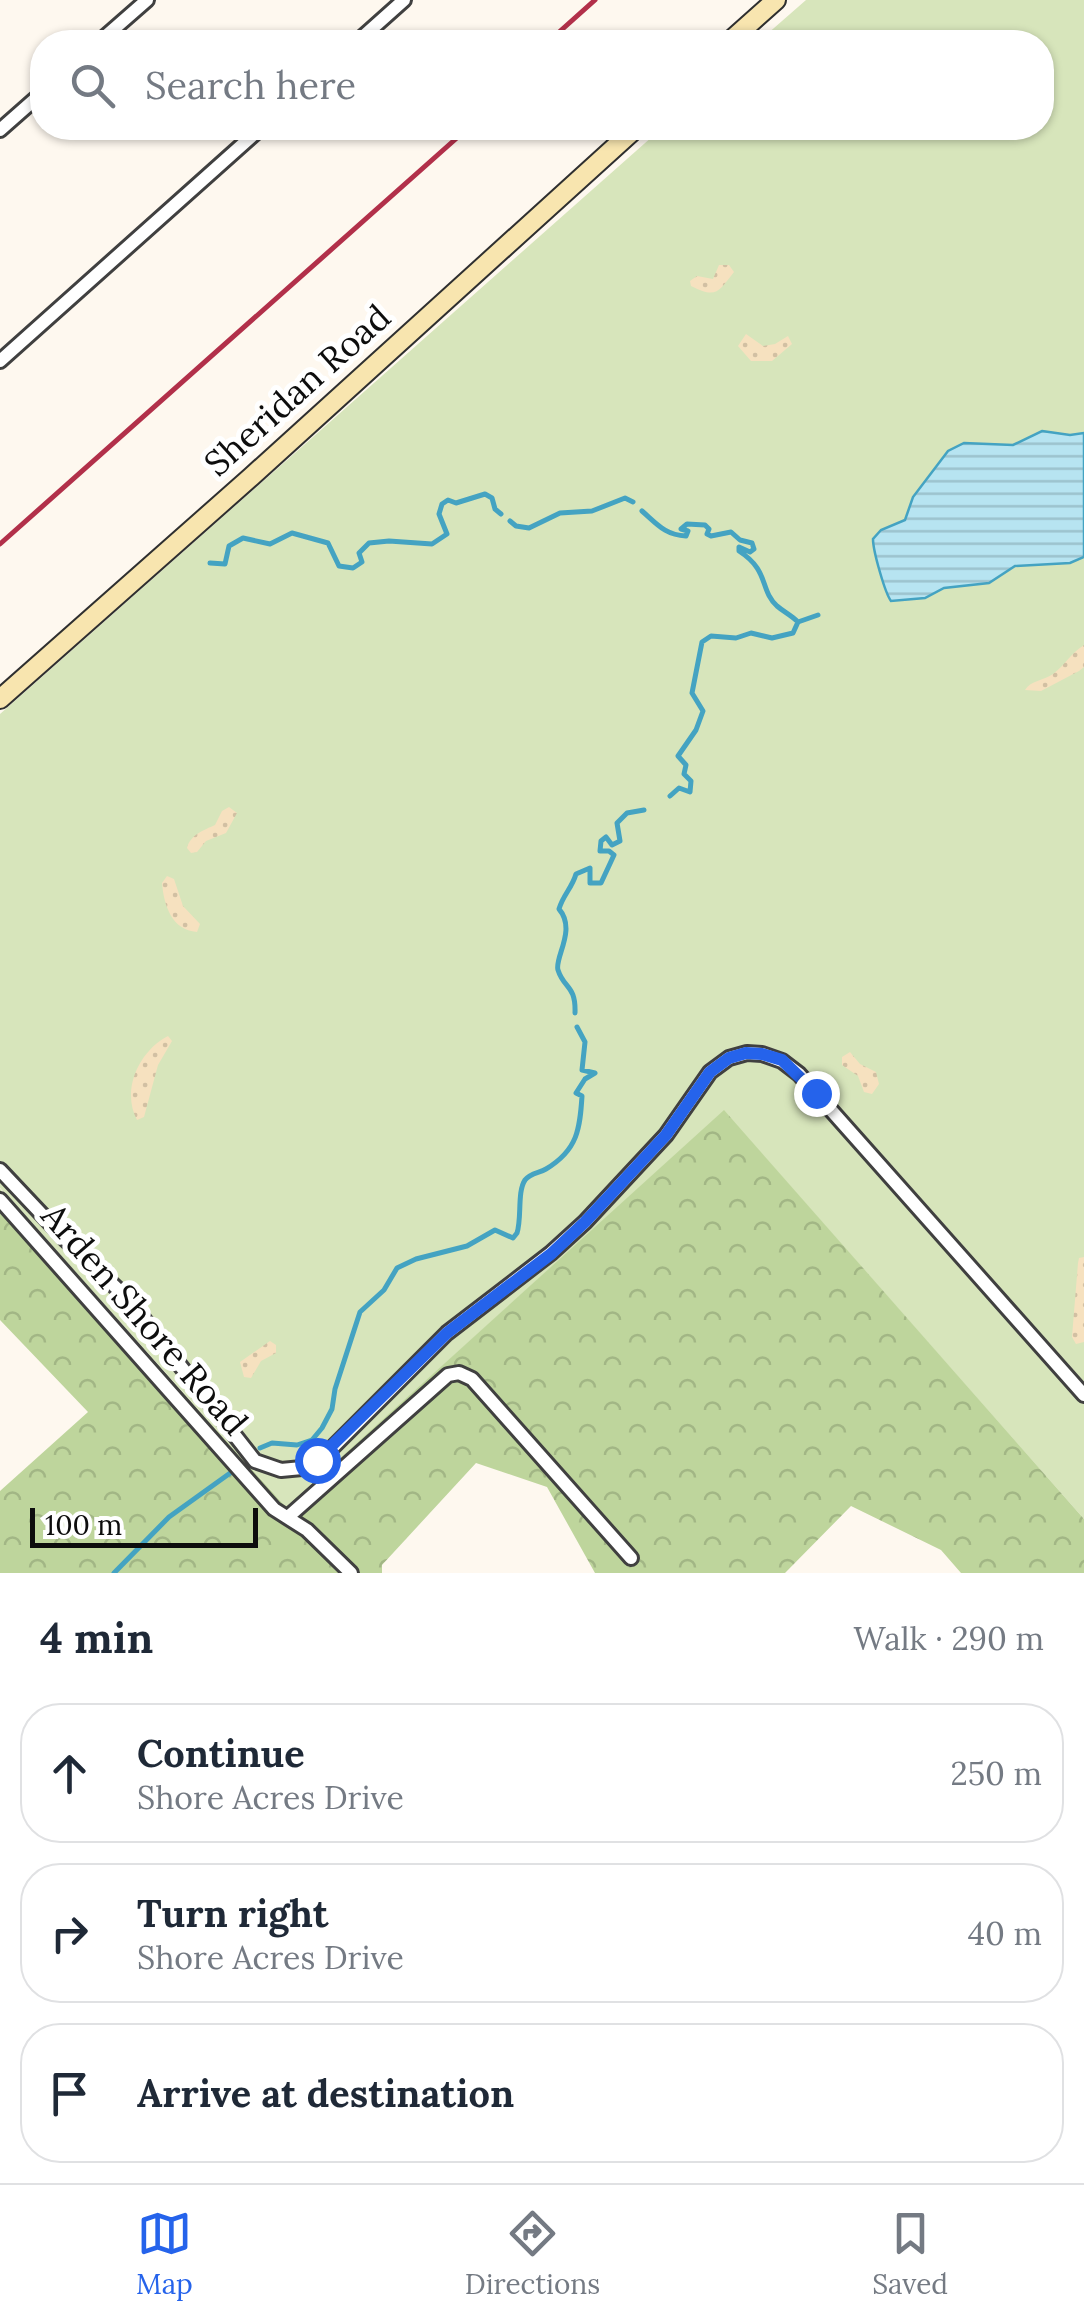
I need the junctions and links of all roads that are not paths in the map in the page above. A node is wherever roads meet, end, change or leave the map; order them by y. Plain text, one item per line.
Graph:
1 (147, 0) edge
2 (404, 0) edge
3 (776, 0) edge
4 (113, 30) edge
5 (370, 30) edge
6 (743, 30) edge
7 (30, 104) edge
8 (0, 130) edge
9 (248, 140) edge
10 (623, 140) edge
11 (0, 361) edge
12 (0, 699) edge
13 (0, 1170) edge
14 (0, 1200) edge
15 (1084, 1395) edge
16 (288, 1518) junction
17 (631, 1558) dead end
18 (351, 1573) edge

1 - 4 street
2 - 5 street
3 - 6 main road
7 - 8 street
9 - 11 street
10 - 12 main road, Sheridan Road
13 - 15 street
14 - 16 street, Arden Shore Road
16 - 17 street
16 - 18 street, Arden Shore Road

